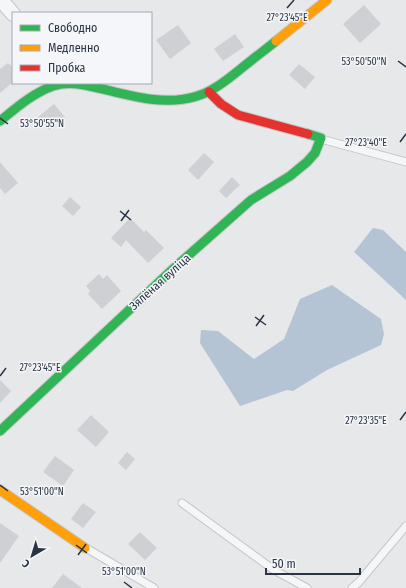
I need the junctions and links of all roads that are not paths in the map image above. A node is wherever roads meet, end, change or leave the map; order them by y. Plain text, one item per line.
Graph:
1 (1, 0) edge
2 (327, 0) edge
3 (12, 13) edge
4 (61, 84) edge
5 (76, 84) edge
6 (209, 92) junction
7 (0, 121) edge
8 (321, 138) junction
9 (406, 162) edge
10 (0, 431) edge
11 (0, 490) edge
12 (182, 503) dead end
13 (406, 526) edge
14 (86, 548) joint
15 (154, 588) edge
16 (307, 588) edge
17 (352, 588) edge

1 - 3 street
2 - 6 street
4 - 7 street
5 - 6 street
6 - 8 street
8 - 9 lane
8 - 10 street, Зялёная вуліца
11 - 14 street
12 - 16 lane
13 - 17 lane
14 - 15 lane

